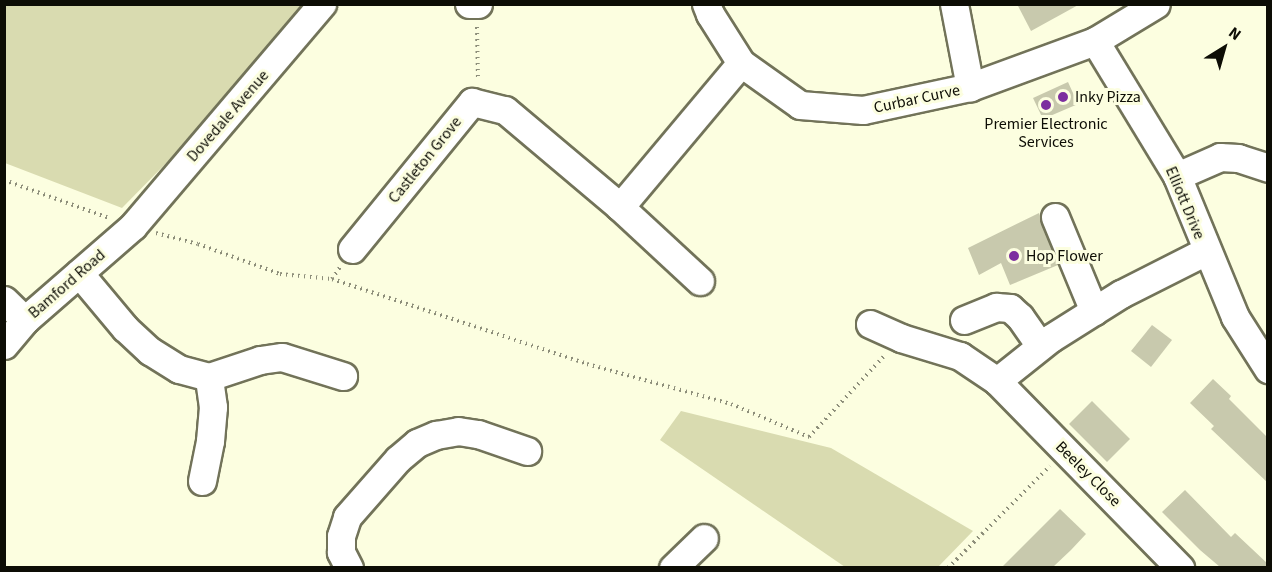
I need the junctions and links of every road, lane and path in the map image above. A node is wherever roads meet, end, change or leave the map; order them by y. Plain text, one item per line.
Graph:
1 (322, 4) edge
2 (469, 4) edge
3 (706, 4) edge
4 (954, 4) edge
5 (1156, 4) edge
6 (478, 5) edge
7 (1095, 40) junction
8 (741, 63) junction
9 (970, 87) junction
10 (481, 104) junction
11 (1268, 168) edge
12 (1177, 176) junction
13 (4, 180) edge
14 (620, 207) junction
15 (1054, 217) dead end
16 (133, 226) junction
17 (352, 249) dead end
18 (1206, 250) junction
19 (79, 273) junction
20 (700, 281) dead end
21 (4, 300) edge
22 (1094, 311) junction
23 (25, 320) junction
24 (964, 320) dead end
25 (870, 324) dead end
26 (901, 338) junction
27 (4, 345) edge
28 (1040, 346) junction
29 (1268, 369) edge
30 (343, 376) dead end
31 (209, 377) junction
32 (997, 381) junction
33 (527, 451) dead end
34 (1065, 451) junction
35 (202, 481) dead end
36 (704, 538) dead end
37 (350, 567) edge
38 (674, 567) edge
39 (948, 567) edge
40 (1180, 567) edge

1 - 16 street, Dovedale Avenue
2 - 6 street
3 - 8 street, Curbar Curve
4 - 9 street
5 - 7 street, Curbar Curve
6 - 10 path
7 - 9 street, Curbar Curve
7 - 12 street, Elliott Drive
8 - 9 street, Curbar Curve
8 - 14 street
10 - 14 street
10 - 17 street, Castleton Grove
11 - 12 street
12 - 18 street, Elliott Drive
13 - 16 path
14 - 20 street
15 - 22 street
16 - 19 street, Bamford Road
16 - 26 path
18 - 22 street
18 - 29 street, Elliott Drive
19 - 23 street, Bamford Road
19 - 31 street
21 - 23 street
22 - 28 street
23 - 27 street, Bamford Road
24 - 28 street
25 - 26 street, Beeley Close
26 - 32 street, Beeley Close
28 - 32 street
30 - 31 street
31 - 35 street
32 - 34 street, Beeley Close
33 - 37 street
34 - 39 path
34 - 40 street, Beeley Close
36 - 38 street

